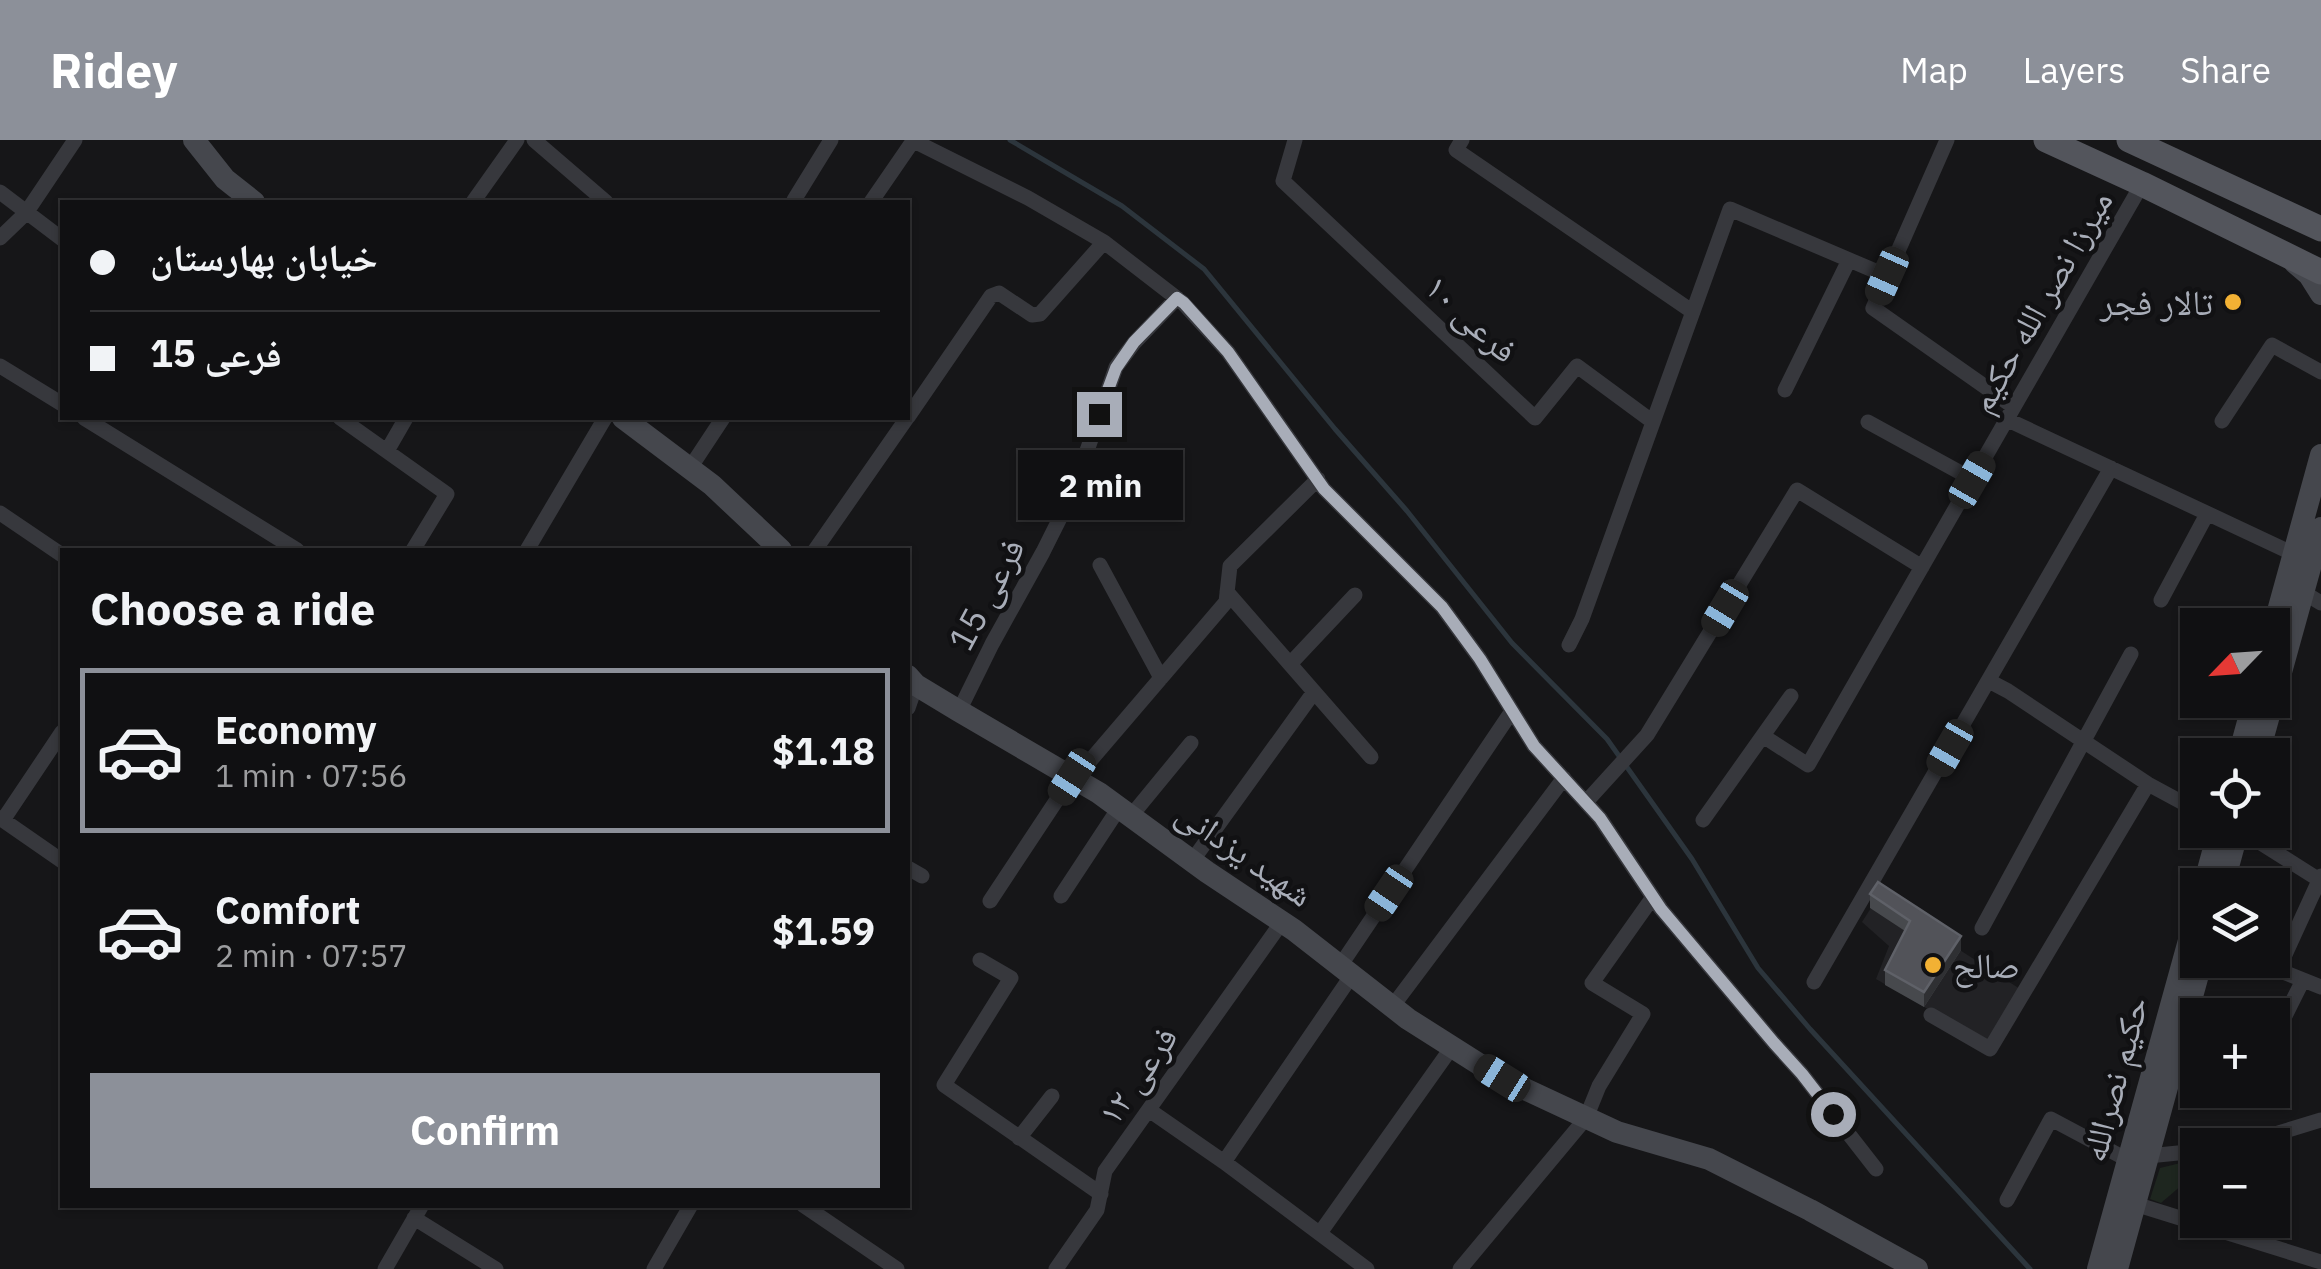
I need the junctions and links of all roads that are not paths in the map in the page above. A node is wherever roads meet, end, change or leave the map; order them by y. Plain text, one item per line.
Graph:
1 (75, 140) edge
2 (194, 140) edge
3 (517, 140) edge
4 (534, 140) edge
5 (564, 140) edge
6 (831, 140) edge
7 (912, 140) edge
8 (1295, 140) edge
9 (1462, 140) edge
10 (1946, 140) edge
11 (2046, 140) edge
12 (2129, 140) edge
13 (550, 154) junction
14 (2142, 184) junction
15 (0, 192) edge
16 (251, 200) edge
17 (474, 200) edge
18 (597, 200) edge
19 (794, 200) dead end
20 (872, 200) edge
21 (26, 213) junction
22 (2314, 224) edge
23 (0, 238) edge
24 (60, 238) edge
25 (1104, 242) junction
26 (2284, 254) junction
27 (1848, 260) junction
28 (2321, 272) edge
29 (1887, 276) junction
30 (2321, 294) edge
31 (1177, 298) junction
32 (1693, 312) junction
33 (0, 366) edge
34 (2321, 372) edge
35 (1785, 390) dead end
36 (60, 403) edge
37 (910, 413) edge
38 (2010, 413) junction
39 (87, 420) edge
40 (343, 420) edge
41 (405, 420) edge
42 (604, 420) edge
43 (627, 420) edge
44 (722, 420) edge
45 (905, 420) edge
46 (2222, 421) dead end
47 (1653, 422) junction
48 (1868, 422) dead end
49 (387, 450) junction
50 (2321, 455) edge
51 (690, 468) junction
52 (2111, 468) junction
53 (1318, 479) junction
54 (1972, 480) junction
55 (0, 513) edge
56 (2208, 514) junction
57 (2321, 528) edge
58 (294, 548) edge
59 (414, 548) edge
60 (529, 548) edge
61 (778, 548) edge
62 (816, 548) edge
63 (60, 554) edge
64 (2294, 554) junction
65 (1100, 565) dead end
66 (1922, 567) junction
67 (1227, 592) junction
68 (1355, 596) dead end
69 (2312, 598) edge
70 (2160, 600) dead end
71 (2279, 608) edge
72 (1569, 645) dead end
73 (2131, 654) dead end
74 (1290, 664) junction
75 (1161, 678) junction
76 (912, 680) edge
77 (1989, 681) junction
78 (1314, 692) junction
79 (1791, 696) dead end
80 (959, 711) junction
81 (1512, 712) junction
82 (60, 735) edge
83 (1763, 736) junction
84 (2264, 738) edge
85 (2084, 741) junction
86 (1191, 743) dead end
87 (1372, 758) dead end
88 (1072, 777) junction
89 (1564, 778) junction
90 (2148, 784) junction
91 (2180, 801) edge
92 (1586, 802) junction
93 (1125, 812) junction
94 (2, 819) edge
95 (1703, 820) dead end
96 (2269, 848) edge
97 (60, 860) edge
98 (1192, 861) junction
99 (2320, 879) edge
100 (1061, 896) dead end
101 (1653, 897) junction
102 (990, 901) dead end
103 (1282, 922) junction
104 (1982, 928) dead end
105 (2290, 944) edge
106 (980, 960) dead end
107 (1346, 970) junction
108 (2290, 975) edge
109 (2189, 978) edge
110 (2304, 980) junction
111 (1814, 982) dead end
112 (2321, 988) edge
113 (1392, 1007) junction
114 (2290, 1007) edge
115 (1931, 1015) dead end
116 (1452, 1047) junction
117 (1052, 1096) dead end
118 (1148, 1110) junction
119 (1586, 1118) junction
120 (2321, 1120) edge
121 (2290, 1129) edge
122 (1020, 1138) junction
123 (2180, 1152) edge
124 (2138, 1158) junction
125 (1224, 1162) junction
126 (1876, 1169) dead end
127 (1100, 1194) junction
128 (2007, 1200) dead end
129 (2135, 1204) junction
130 (689, 1208) edge
131 (807, 1208) edge
132 (418, 1211) edge
133 (1320, 1233) junction
134 (2321, 1262) edge
135 (1903, 1266) edge
136 (385, 1269) edge
137 (496, 1269) edge
138 (654, 1269) edge
139 (896, 1269) edge
140 (1056, 1269) edge
141 (1367, 1269) edge
142 (1460, 1269) edge
143 (2098, 1269) edge
144 (2117, 1269) edge

1 - 21 street
2 - 16 street
3 - 17 street
4 - 13 street
5 - 13 street
6 - 19 street
7 - 20 street
7 - 25 street
8 - 47 street, فرعی ۱۰
9 - 32 street
10 - 29 street
11 - 14 main road
12 - 22 main road
13 - 18 street
14 - 26 main road
14 - 38 street, میرزا نصر الله حکیم
15 - 21 street
21 - 23 street
21 - 24 street
25 - 31 street
25 - 37 street
26 - 28 main road
26 - 30 street
27 - 29 street
27 - 32 street
27 - 35 street
29 - 38 street
31 - 53 street
31 - 80 street, فرعی 15
32 - 47 street
33 - 36 street
34 - 46 street
38 - 52 street
38 - 54 street, میرزا نصر الله حکیم
39 - 58 street
40 - 49 street
41 - 49 street
42 - 60 street
43 - 51 street
44 - 51 street
45 - 62 street
47 - 72 street
48 - 54 street
49 - 59 street
50 - 64 street
51 - 61 street
52 - 56 street
52 - 77 street
53 - 67 street
53 - 81 street
54 - 66 street, میرزا نصر الله حکیم
55 - 63 street
56 - 64 street
56 - 70 street
57 - 69 street
64 - 71 street
65 - 75 street
66 - 83 street, میرزا نصر الله حکیم
66 - 92 street
67 - 74 street
67 - 75 street
68 - 74 street
69 - 84 street
73 - 85 street
74 - 78 street
75 - 88 street
76 - 80 street, شهید یزدانی
77 - 85 street
77 - 111 street
78 - 87 street
78 - 98 street
79 - 83 street
80 - 88 street, شهید یزدانی
81 - 89 street
81 - 107 street
82 - 94 street
83 - 95 street
85 - 90 street
85 - 104 street
86 - 93 street
88 - 93 street, شهید یزدانی
88 - 102 street
89 - 92 street
89 - 113 street
90 - 91 street
90 - 115 street
92 - 101 street
93 - 98 street, شهید یزدانی
93 - 100 street
94 - 97 street
96 - 99 street
98 - 103 street, شهید یزدانی
99 - 105 street
101 - 119 street
101 - 126 street
103 - 107 street, شهید یزدانی
103 - 118 street, فرعی ۱۲
106 - 122 street
107 - 113 street, شهید یزدانی
107 - 125 street
108 - 110 street
109 - 124 street, حکیم نصرالله
110 - 112 street
110 - 114 street
113 - 116 street, شهید یزدانی
116 - 119 street, شهید یزدانی
116 - 133 street
117 - 122 street
118 - 125 street
118 - 127 street, فرعی ۱۲
119 - 135 street, شهید یزدانی
119 - 142 street
120 - 121 street
122 - 127 street
123 - 124 street
124 - 128 street
124 - 129 street, حکیم نصرالله
124 - 143 street, حکیم نصرالله
125 - 133 street
127 - 140 street, فرعی ۱۲
129 - 134 street
129 - 144 street, حکیم نصرالله
130 - 138 street
131 - 139 street
132 - 136 street
132 - 137 street
133 - 141 street

